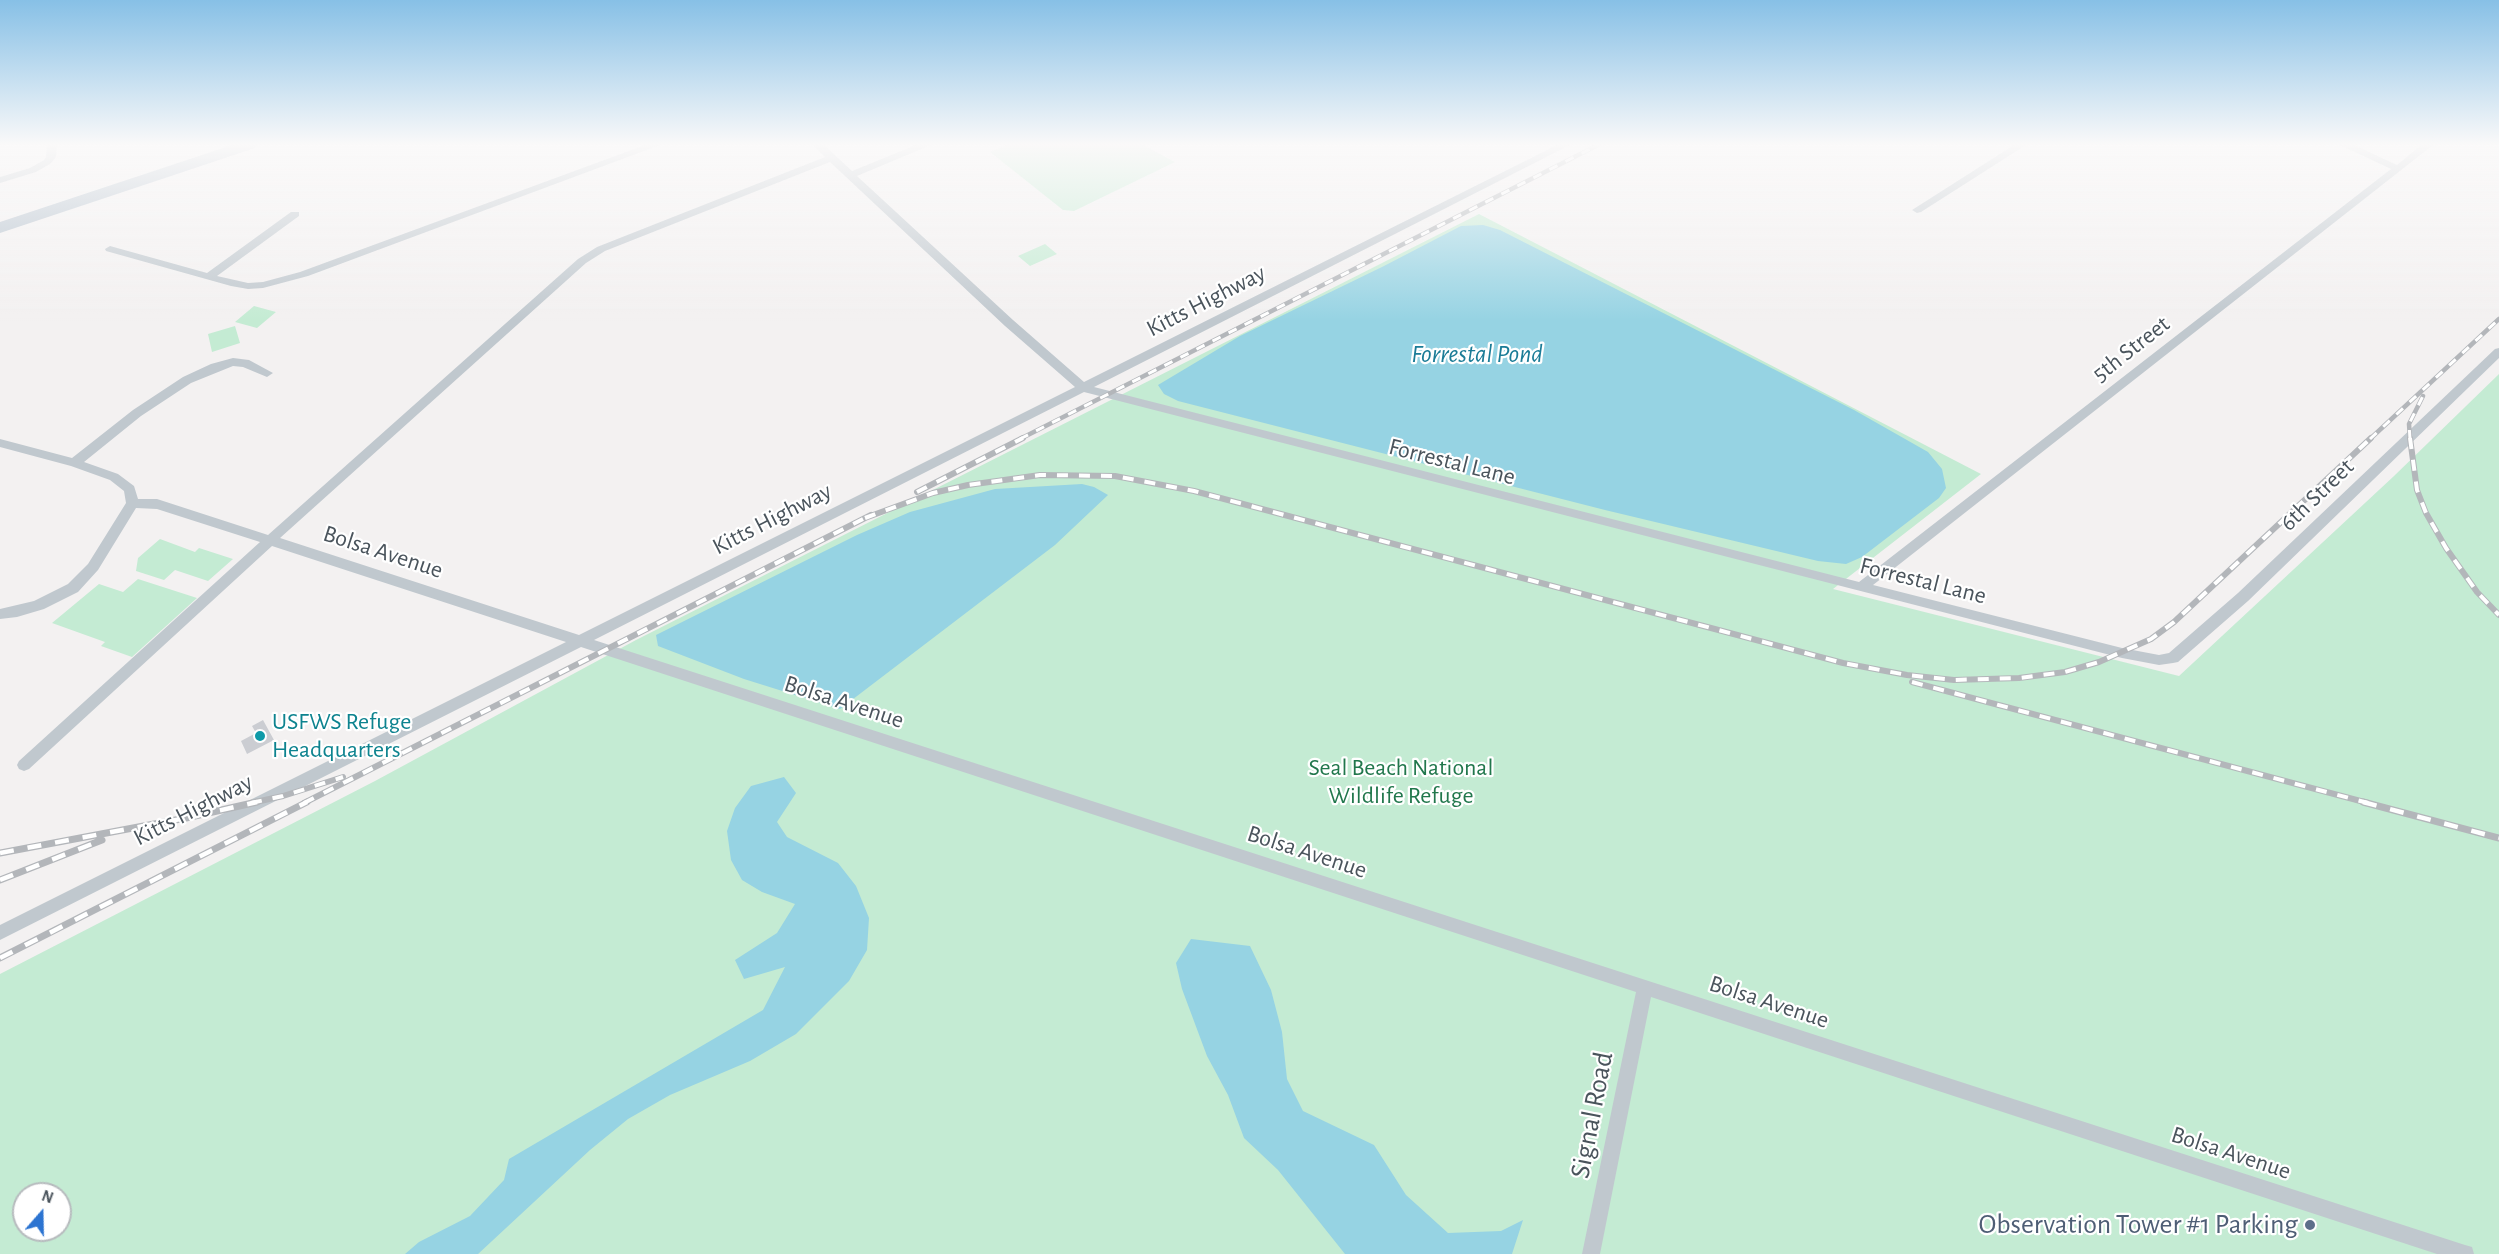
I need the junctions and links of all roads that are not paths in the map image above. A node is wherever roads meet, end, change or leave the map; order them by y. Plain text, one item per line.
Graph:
1 (42, 204) edge
2 (74, 204) edge
3 (497, 204) edge
4 (716, 204) edge
5 (881, 204) edge
6 (1450, 204) edge
7 (1928, 204) edge
8 (2354, 204) edge
9 (1917, 210) dead end
10 (295, 214) dead end
11 (0, 217) edge
12 (0, 228) edge
13 (110, 249) dead end
14 (209, 276) junction
15 (2499, 352) edge
16 (267, 373) dead end
17 (1083, 388) junction
18 (0, 443) edge
19 (74, 463) junction
20 (132, 503) junction
21 (270, 540) junction
22 (1861, 586) junction
23 (0, 614) edge
24 (578, 642) junction
25 (2159, 660) joint
26 (24, 765) dead end
27 (0, 933) edge
28 (1645, 987) junction
29 (1592, 1254) edge
30 (2465, 1254) edge

1 - 11 main road
2 - 12 main road
3 - 14 street
4 - 21 street
5 - 17 street, Forrestal Lane
6 - 17 street, Kitts Highway
7 - 9 street
8 - 22 street, 5th Street
10 - 14 street
13 - 14 street
15 - 25 street, 6th Street
16 - 19 street
17 - 22 street, Forrestal Lane
17 - 24 street, Kitts Highway
18 - 19 street
19 - 20 street
20 - 21 street, Bolsa Avenue
20 - 23 street
21 - 24 street, Bolsa Avenue
21 - 26 street
22 - 25 street, Forrestal Lane
24 - 27 street, Kitts Highway
24 - 28 street, Bolsa Avenue
28 - 29 street, Signal Road
28 - 30 street, Bolsa Avenue

